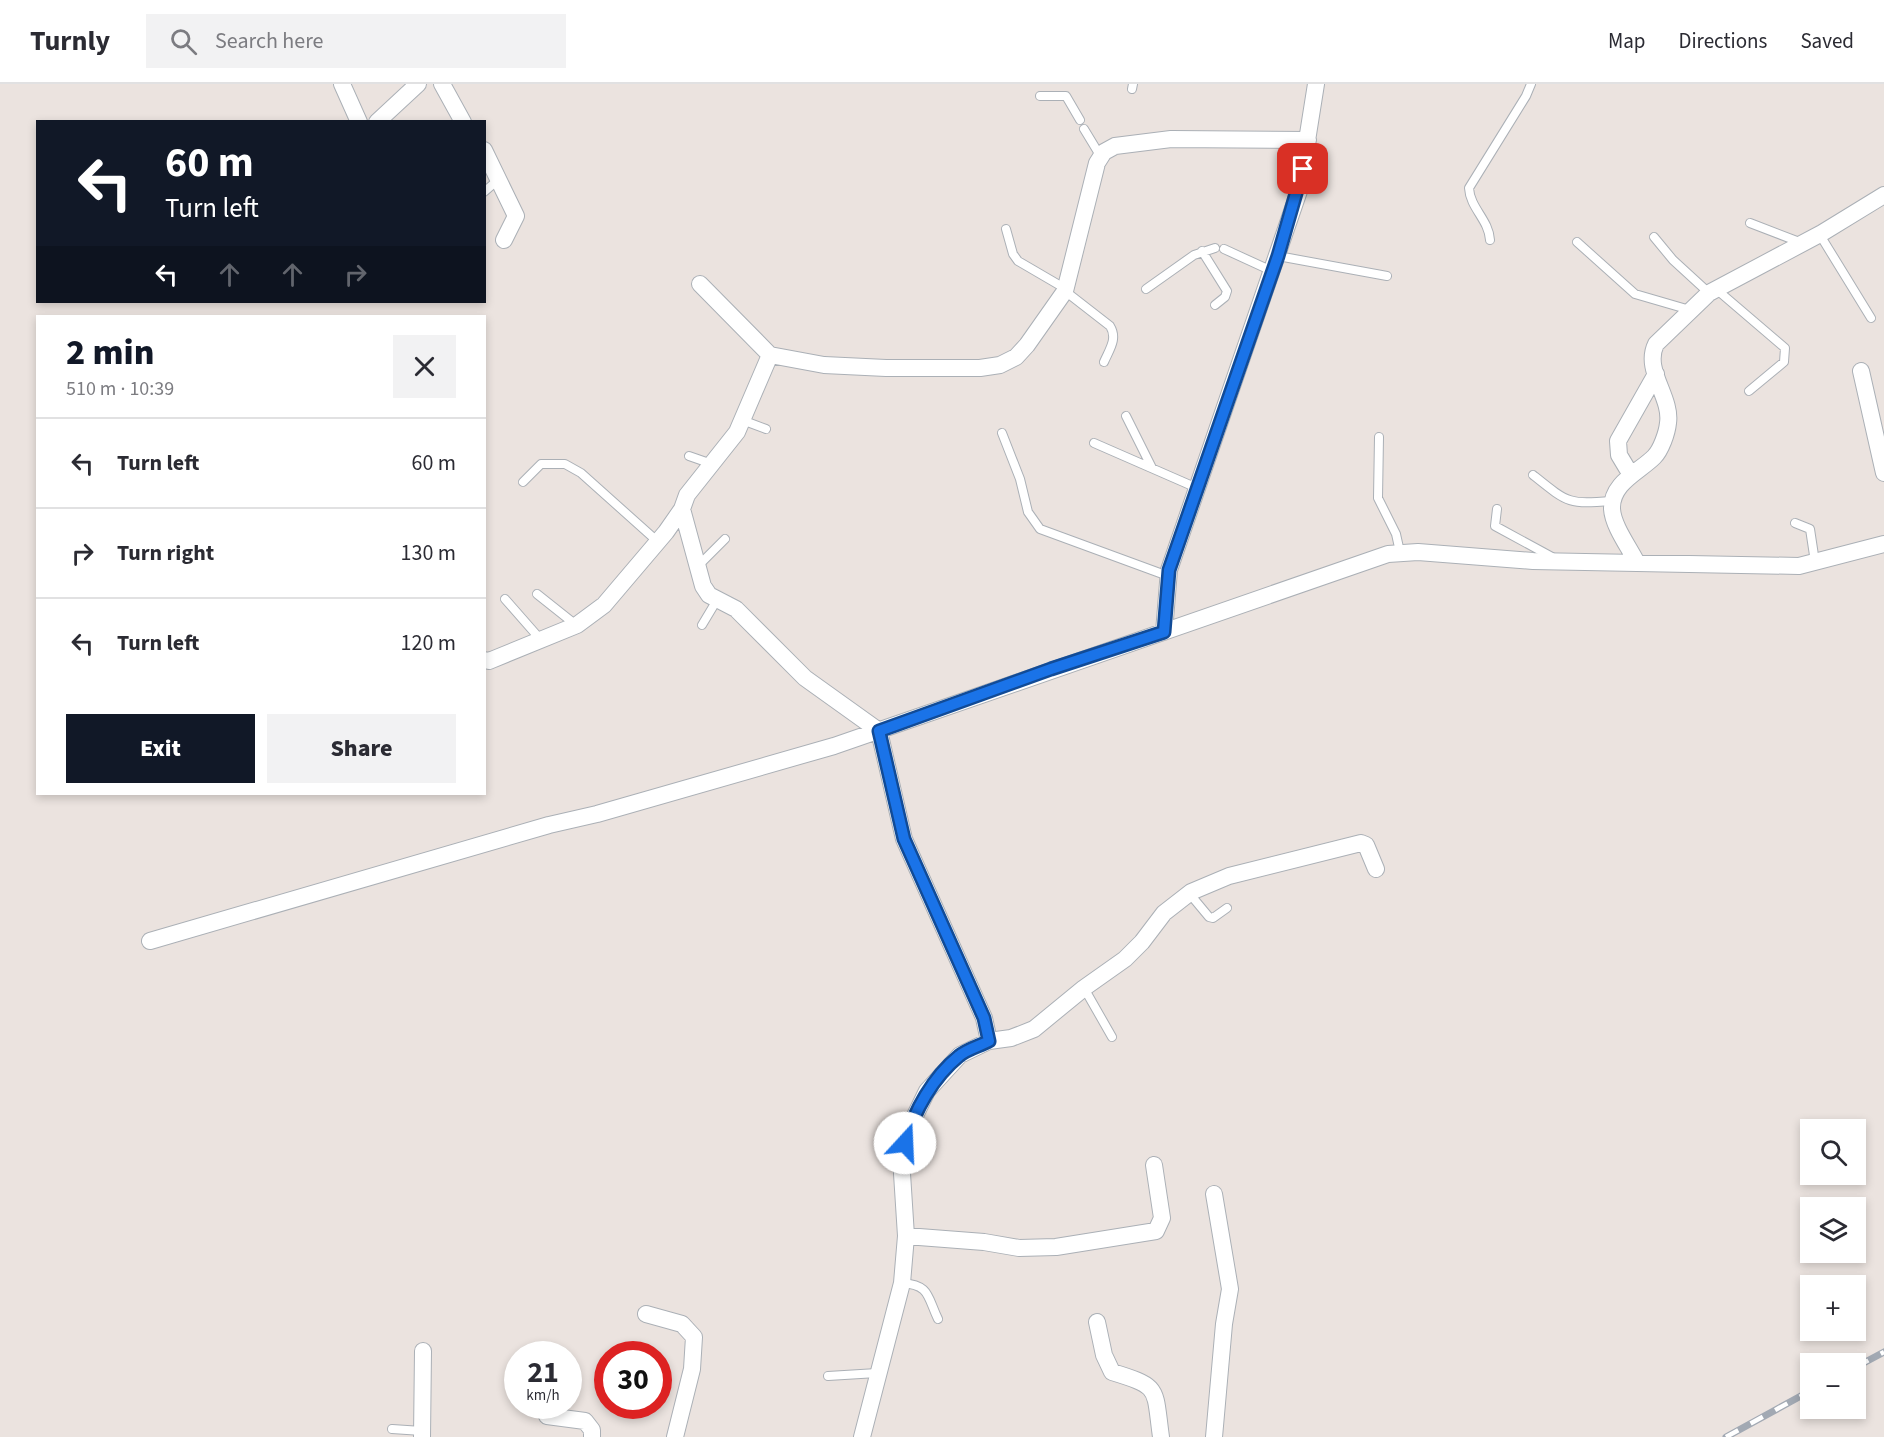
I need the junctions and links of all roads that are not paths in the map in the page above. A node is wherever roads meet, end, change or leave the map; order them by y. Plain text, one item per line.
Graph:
1 (342, 84) edge
2 (418, 84) edge
3 (442, 84) edge
4 (1316, 84) edge
5 (1531, 84) edge
6 (1040, 96) dead end
7 (358, 120) edge
8 (379, 120) edge
9 (462, 120) edge
10 (1308, 140) junction
11 (486, 154) edge
12 (1101, 156) junction
13 (500, 178) junction
14 (486, 190) edge
15 (1884, 195) edge
16 (1750, 223) dead end
17 (1006, 229) dead end
18 (1820, 235) junction
19 (1654, 237) dead end
20 (504, 240) dead end
21 (1490, 240) dead end
22 (1577, 242) dead end
23 (1803, 244) junction
24 (1202, 251) junction
25 (1275, 264) junction
26 (1387, 276) dead end
27 (700, 284) dead end
28 (1146, 289) dead end
29 (1065, 290) junction
30 (1713, 291) junction
31 (1215, 305) dead end
32 (1691, 310) junction
33 (1871, 318) dead end
34 (770, 355) junction
35 (1104, 362) dead end
36 (1861, 370) dead end
37 (1656, 374) junction
38 (1749, 391) dead end
39 (1126, 416) dead end
40 (742, 420) junction
41 (766, 429) dead end
42 (1002, 432) dead end
43 (1379, 438) dead end
44 (1094, 443) dead end
45 (689, 456) dead end
46 (712, 465) junction
47 (1152, 468) junction
48 (1884, 473) edge
49 (1533, 475) dead end
50 (1631, 475) junction
51 (523, 483) dead end
52 (1197, 488) junction
53 (1613, 501) junction
54 (1497, 508) dead end
55 (682, 509) junction
56 (1795, 523) dead end
57 (725, 539) dead end
58 (657, 541) junction
59 (1884, 544) edge
60 (1400, 552) junction
61 (1560, 561) junction
62 (1636, 563) junction
63 (1815, 563) junction
64 (698, 567) junction
65 (1168, 576) junction
66 (537, 594) dead end
67 (505, 599) dead end
68 (717, 600) junction
69 (576, 625) junction
70 (702, 625) dead end
71 (1164, 632) junction
72 (542, 640) junction
73 (486, 660) edge
74 (879, 731) junction
75 (1376, 868) dead end
76 (1189, 893) junction
77 (1227, 908) dead end
78 (150, 941) dead end
79 (1083, 988) junction
80 (1112, 1037) dead end
81 (989, 1041) junction
82 (1154, 1165) dead end
83 (1214, 1194) dead end
84 (906, 1236) junction
85 (902, 1283) junction
86 (646, 1314) dead end
87 (938, 1319) dead end
88 (1097, 1322) dead end
89 (423, 1351) dead end
90 (877, 1374) junction
91 (828, 1376) dead end
92 (570, 1419) edge
93 (392, 1429) dead end
94 (422, 1434) edge
95 (592, 1437) edge
96 (675, 1437) edge
97 (862, 1437) edge
98 (1161, 1437) edge
99 (1214, 1437) edge

1 - 7 street
2 - 8 street
3 - 9 street
4 - 10 street
5 - 21 lane
6 - 12 lane
10 - 12 street
10 - 25 street
11 - 13 street
12 - 29 street
13 - 14 lane
13 - 20 street
15 - 18 street
16 - 23 lane
17 - 29 lane
18 - 23 street
18 - 33 lane
19 - 30 lane
22 - 32 lane
23 - 30 street
24 - 25 lane
24 - 28 lane
24 - 31 lane
25 - 26 lane
25 - 52 street
27 - 34 street
29 - 34 street
29 - 35 lane
30 - 32 street
30 - 38 lane
32 - 37 street
34 - 40 street
36 - 48 street
37 - 50 street
37 - 50 street
39 - 47 lane
40 - 41 lane
40 - 46 street
42 - 65 lane
43 - 60 lane
44 - 47 lane
45 - 46 lane
46 - 55 street
47 - 52 lane
49 - 53 lane
50 - 53 street
51 - 58 lane
52 - 65 street
53 - 62 street
54 - 61 lane
55 - 58 street
55 - 64 street
56 - 63 lane
57 - 64 lane
58 - 69 street
59 - 63 street
60 - 61 street
60 - 71 street
61 - 62 street
62 - 63 street
64 - 68 street
65 - 71 street
66 - 69 lane
67 - 72 lane
68 - 70 lane
68 - 74 street
69 - 72 street
71 - 74 street
72 - 73 street
74 - 78 street
74 - 81 street
75 - 76 street
76 - 77 lane
76 - 79 street
79 - 80 lane
79 - 81 street
81 - 84 street
82 - 84 street
83 - 99 street
84 - 85 street
85 - 87 lane
85 - 90 street
86 - 96 street
88 - 98 street
89 - 94 street
90 - 91 lane
90 - 97 street
92 - 95 street
93 - 94 lane

